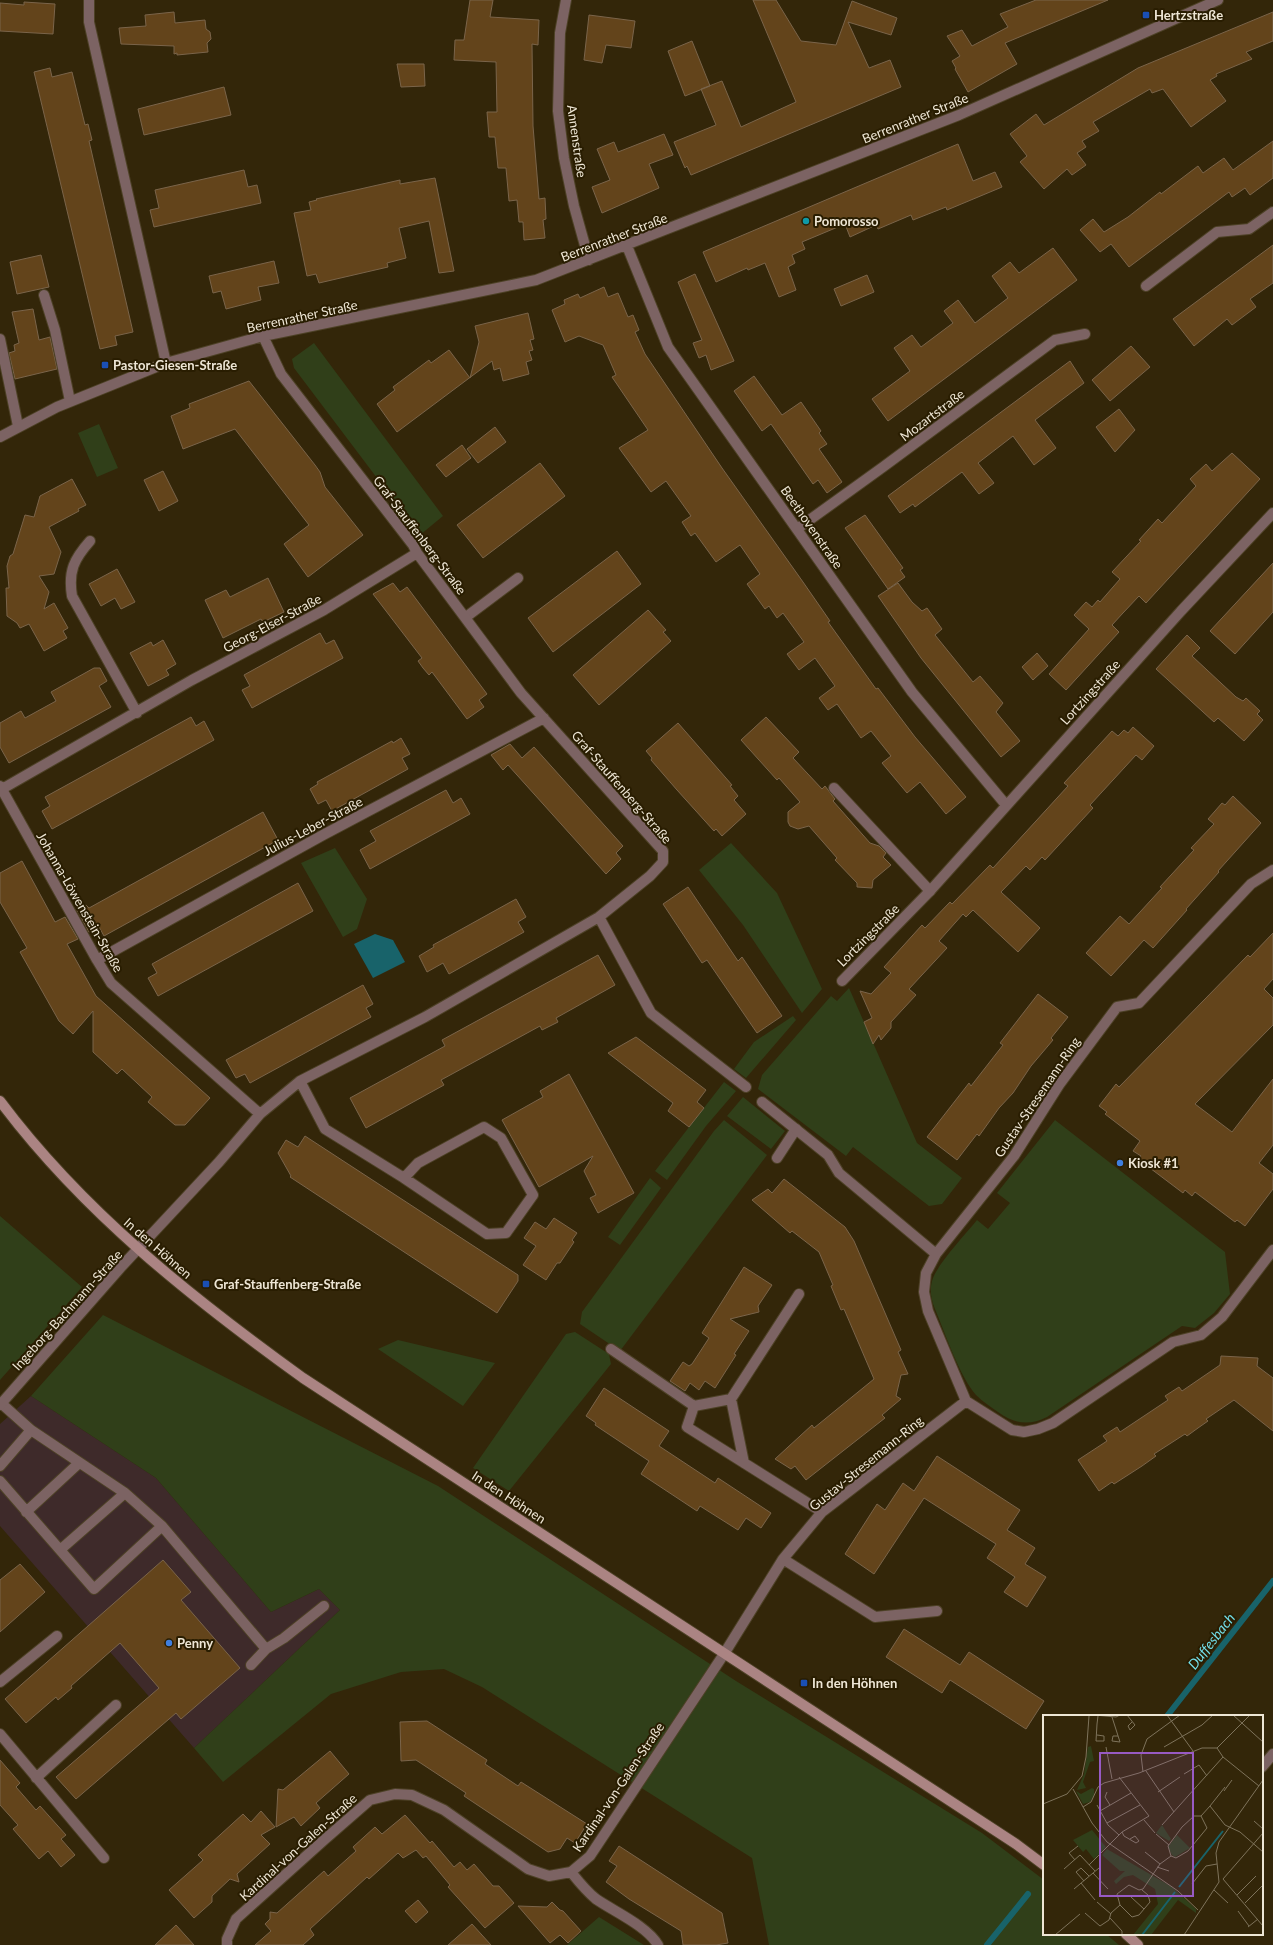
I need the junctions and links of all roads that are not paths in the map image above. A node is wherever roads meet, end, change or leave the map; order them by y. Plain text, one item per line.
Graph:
1 (89, 0) edge
2 (566, 0) edge
3 (1218, 0) edge
4 (1273, 212) edge
5 (627, 246) junction
6 (589, 260) junction
7 (1146, 286) dead end
8 (44, 295) dead end
9 (1086, 334) dead end
10 (263, 336) junction
11 (0, 339) edge
12 (166, 363) junction
13 (70, 401) junction
14 (18, 426) junction
15 (0, 437) edge
16 (1273, 513) edge
17 (797, 529) junction
18 (90, 541) dead end
19 (417, 553) junction
20 (518, 578) dead end
21 (466, 617) junction
22 (137, 713) junction
23 (544, 718) junction
24 (1, 788) edge
25 (834, 788) dead end
26 (1006, 805) junction
27 (1273, 870) edge
28 (930, 891) junction
29 (599, 917) junction
30 (97, 960) junction
31 (842, 981) dead end
32 (300, 1081) junction
33 (746, 1087) dead end
34 (0, 1101) edge
35 (762, 1102) dead end
36 (260, 1114) junction
37 (796, 1129) junction
38 (777, 1158) dead end
39 (404, 1178) junction
40 (138, 1250) junction
41 (1273, 1250) edge
42 (936, 1254) junction
43 (799, 1294) dead end
44 (610, 1349) dead end
45 (731, 1399) junction
46 (966, 1401) junction
47 (1, 1405) edge
48 (694, 1406) junction
49 (31, 1430) junction
50 (79, 1463) junction
51 (744, 1463) junction
52 (0, 1466) edge
53 (0, 1481) edge
54 (125, 1493) junction
55 (26, 1512) junction
56 (822, 1512) junction
57 (162, 1526) junction
58 (60, 1550) junction
59 (783, 1559) junction
60 (324, 1606) dead end
61 (937, 1611) dead end
62 (57, 1636) dead end
63 (266, 1650) junction
64 (724, 1654) junction
65 (251, 1666) dead end
66 (0, 1682) edge
67 (116, 1705) dead end
68 (0, 1734) edge
69 (1273, 1754) edge
70 (1263, 1766) edge
71 (36, 1778) junction
72 (104, 1858) dead end
73 (1043, 1864) edge
74 (571, 1872) junction
75 (1127, 1935) edge
76 (227, 1945) edge
77 (658, 1945) edge
78 (1138, 1945) edge

1 - 12 street
2 - 6 street, Annenstraße
3 - 5 street, Berrenrather Straße
4 - 7 street
5 - 6 street, Berrenrather Straße
5 - 17 street, Beethovenstraße
6 - 10 street, Berrenrather Straße
8 - 13 street
9 - 17 street, Mozartstraße
10 - 12 street, Berrenrather Straße
10 - 19 street, Graf-Stauffenberg-Straße
11 - 14 street
12 - 13 street, Berrenrather Straße
13 - 14 street, Berrenrather Straße
14 - 15 street, Berrenrather Straße
16 - 26 street, Lortzingstraße
17 - 26 street, Beethovenstraße
18 - 22 street
19 - 21 street, Graf-Stauffenberg-Straße
19 - 22 street, Georg-Elser-Straße
20 - 21 street
21 - 23 street, Graf-Stauffenberg-Straße
22 - 24 street, Georg-Elser-Straße
23 - 29 street, Graf-Stauffenberg-Straße
23 - 30 street, Julius-Leber-Straße
24 - 30 street, Johanna-Löwenstein-Straße
25 - 28 street
26 - 28 street, Lortzingstraße
27 - 42 street, Gustav-Stresemann-Ring
28 - 31 street, Lortzingstraße
29 - 32 street, Graf-Stauffenberg-Straße
29 - 33 street
30 - 36 street, Johanna-Löwenstein-Straße
32 - 36 street, Graf-Stauffenberg-Straße
32 - 39 street
34 - 40 street, In den Höhnen
35 - 37 street
36 - 40 street, Graf-Stauffenberg-Straße
37 - 38 street
37 - 42 street
39 - 39 street
40 - 47 street, Ingeborg-Bachmann-Straße
40 - 64 street, In den Höhnen
41 - 46 street
42 - 46 street, Gustav-Stresemann-Ring
43 - 45 street
44 - 48 street
45 - 48 street
45 - 51 street
46 - 56 street, Gustav-Stresemann-Ring
47 - 49 street
48 - 51 street
49 - 50 street
49 - 52 street
50 - 54 street
50 - 55 street
51 - 56 street
53 - 55 street
54 - 57 street
54 - 58 street
55 - 58 street
56 - 59 street, Gustav-Stresemann-Ring
57 - 58 street
57 - 63 street
59 - 61 street
59 - 64 street, Gustav-Stresemann-Ring
60 - 63 street
62 - 66 street
63 - 65 street
64 - 73 street, In den Höhnen
64 - 74 street, Kardinal-von-Galen-Straße
67 - 71 street
68 - 71 street
69 - 70 street
71 - 72 street
74 - 76 street, Kardinal-von-Galen-Straße
74 - 77 street
75 - 78 street

